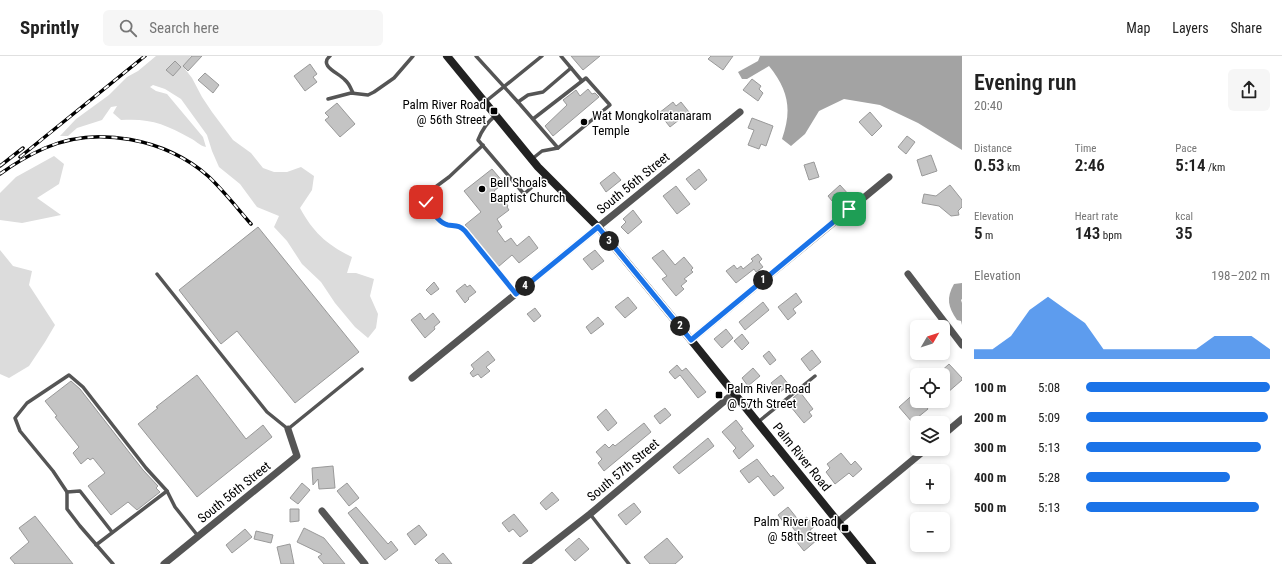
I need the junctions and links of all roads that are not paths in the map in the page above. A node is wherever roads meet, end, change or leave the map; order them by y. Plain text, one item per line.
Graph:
1 (330, 56) edge
2 (414, 56) edge
3 (447, 56) edge
4 (476, 56) edge
5 (542, 56) edge
6 (561, 56) edge
7 (571, 68) junction
8 (582, 81) junction
9 (504, 87) junction
10 (354, 94) junction
11 (328, 99) dead end
12 (485, 102) junction
13 (518, 102) junction
14 (740, 112) dead end
15 (496, 115) junction
16 (533, 119) junction
17 (483, 145) junction
18 (558, 148) junction
19 (532, 159) junction
20 (546, 175) junction
21 (889, 177) dead end
22 (598, 227) junction
23 (157, 274) dead end
24 (908, 274) dead end
25 (516, 294) junction
26 (691, 340) junction
27 (962, 345) edge
28 (362, 369) dead end
29 (815, 376) dead end
30 (412, 378) dead end
31 (734, 393) junction
32 (962, 419) edge
33 (758, 422) junction
34 (288, 429) junction
35 (950, 429) edge
36 (918, 456) edge
37 (167, 491) junction
38 (67, 492) junction
39 (322, 511) dead end
40 (590, 514) junction
41 (838, 522) junction
42 (112, 532) junction
43 (198, 536) junction
44 (96, 545) junction
45 (113, 564) edge
46 (164, 564) edge
47 (365, 564) edge
48 (526, 564) edge
49 (629, 564) edge
50 (872, 564) edge

1 - 10 lane
2 - 10 lane
3 - 12 street, Palm River Road
4 - 9 lane
5 - 9 lane
6 - 7 lane
7 - 8 lane
7 - 13 lane
8 - 16 lane
8 - 18 lane
9 - 12 lane
9 - 13 lane
10 - 11 lane
12 - 15 street, Palm River Road
13 - 16 lane
14 - 22 street, South 56th Street
15 - 17 lane
15 - 19 street, Palm River Road
16 - 18 lane
17 - 20 lane
17 - 25 lane
18 - 19 lane
19 - 20 street, Palm River Road
20 - 22 street, Palm River Road
21 - 26 street
22 - 25 street, South 56th Street
22 - 26 street, Palm River Road
23 - 34 lane
24 - 27 street
25 - 30 street, South 56th Street
26 - 31 street, Palm River Road
28 - 34 lane
29 - 33 lane
31 - 33 street, Palm River Road
31 - 40 street, South 57th Street
32 - 35 street
33 - 41 street, Palm River Road
34 - 43 street, South 56th Street
36 - 41 street
37 - 38 lane
37 - 42 lane
37 - 43 lane
38 - 42 lane
38 - 44 lane
39 - 47 street
40 - 48 street, South 57th Street
40 - 49 lane
41 - 50 street, Palm River Road
42 - 44 lane
43 - 46 street, South 56th Street
44 - 45 lane

